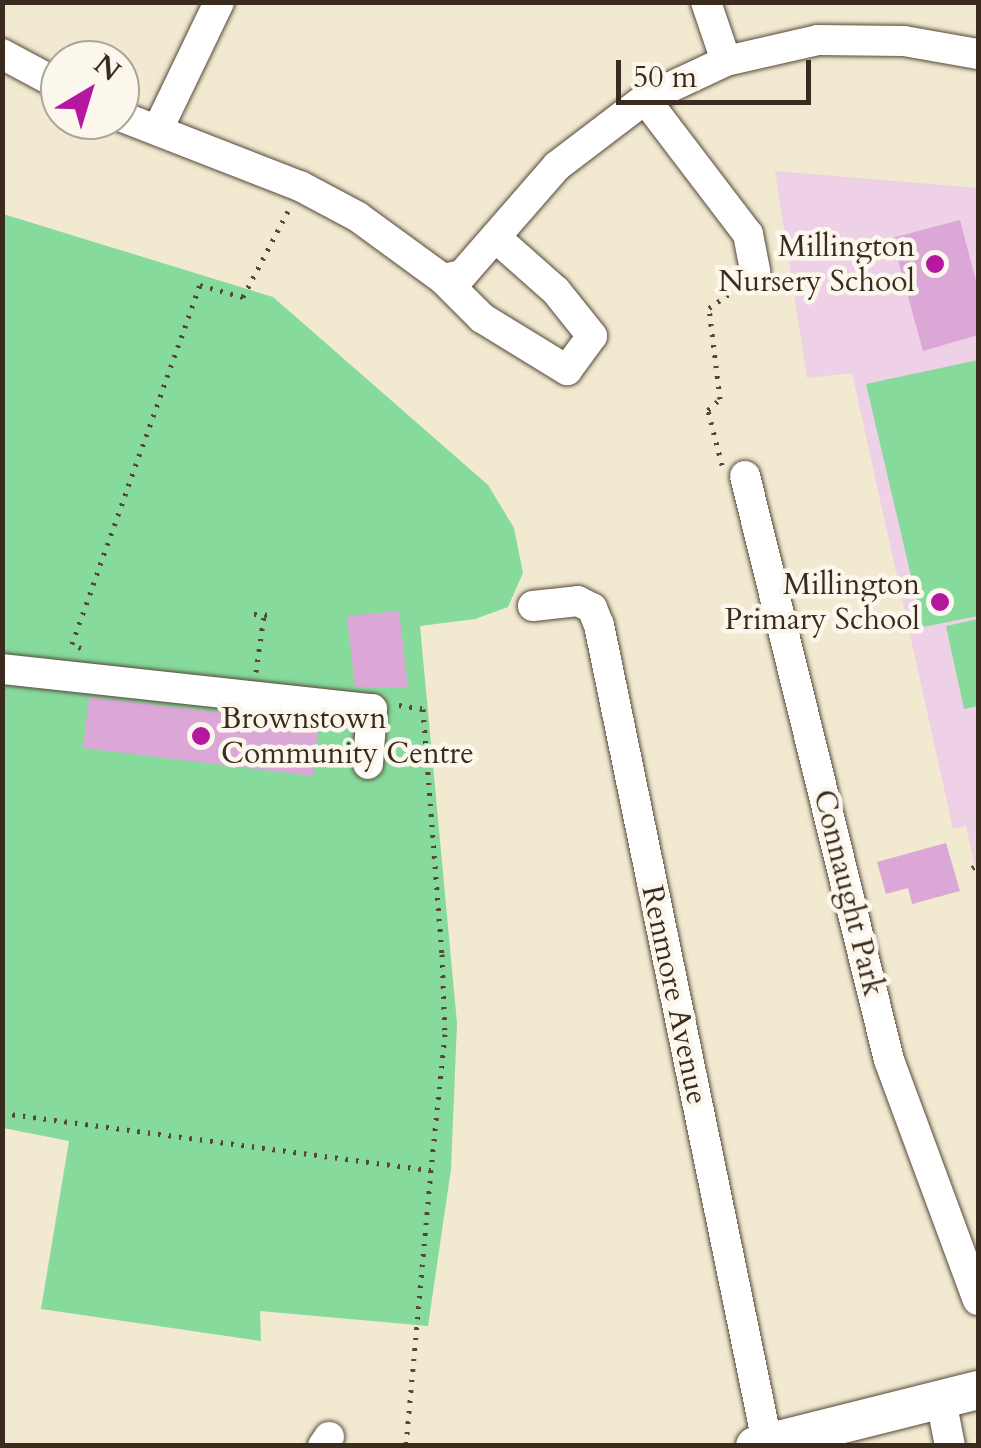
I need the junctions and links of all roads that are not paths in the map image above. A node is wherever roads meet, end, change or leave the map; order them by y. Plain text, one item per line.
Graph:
1 (219, 2) edge
2 (706, 2) edge
3 (2, 54) edge
4 (978, 54) edge
5 (726, 60) junction
6 (40, 75) edge
7 (645, 99) junction
8 (140, 123) edge
9 (158, 129) junction
10 (495, 237) junction
11 (750, 277) road end
12 (442, 279) junction
13 (745, 476) road end
14 (533, 606) dead end
15 (2, 669) edge
16 (368, 764) dead end
17 (978, 1300) edge
18 (978, 1390) edge
19 (941, 1400) junction
20 (761, 1444) edge
21 (950, 1446) edge

1 - 9 street
2 - 5 street
3 - 6 street
4 - 5 street
5 - 7 street
7 - 10 street
7 - 11 street
8 - 9 street
9 - 12 street
10 - 12 street
10 - 12 street
13 - 17 street, Connaught Park
14 - 20 street, Renmore Avenue
15 - 16 street
18 - 19 main road
19 - 20 main road
19 - 21 street

